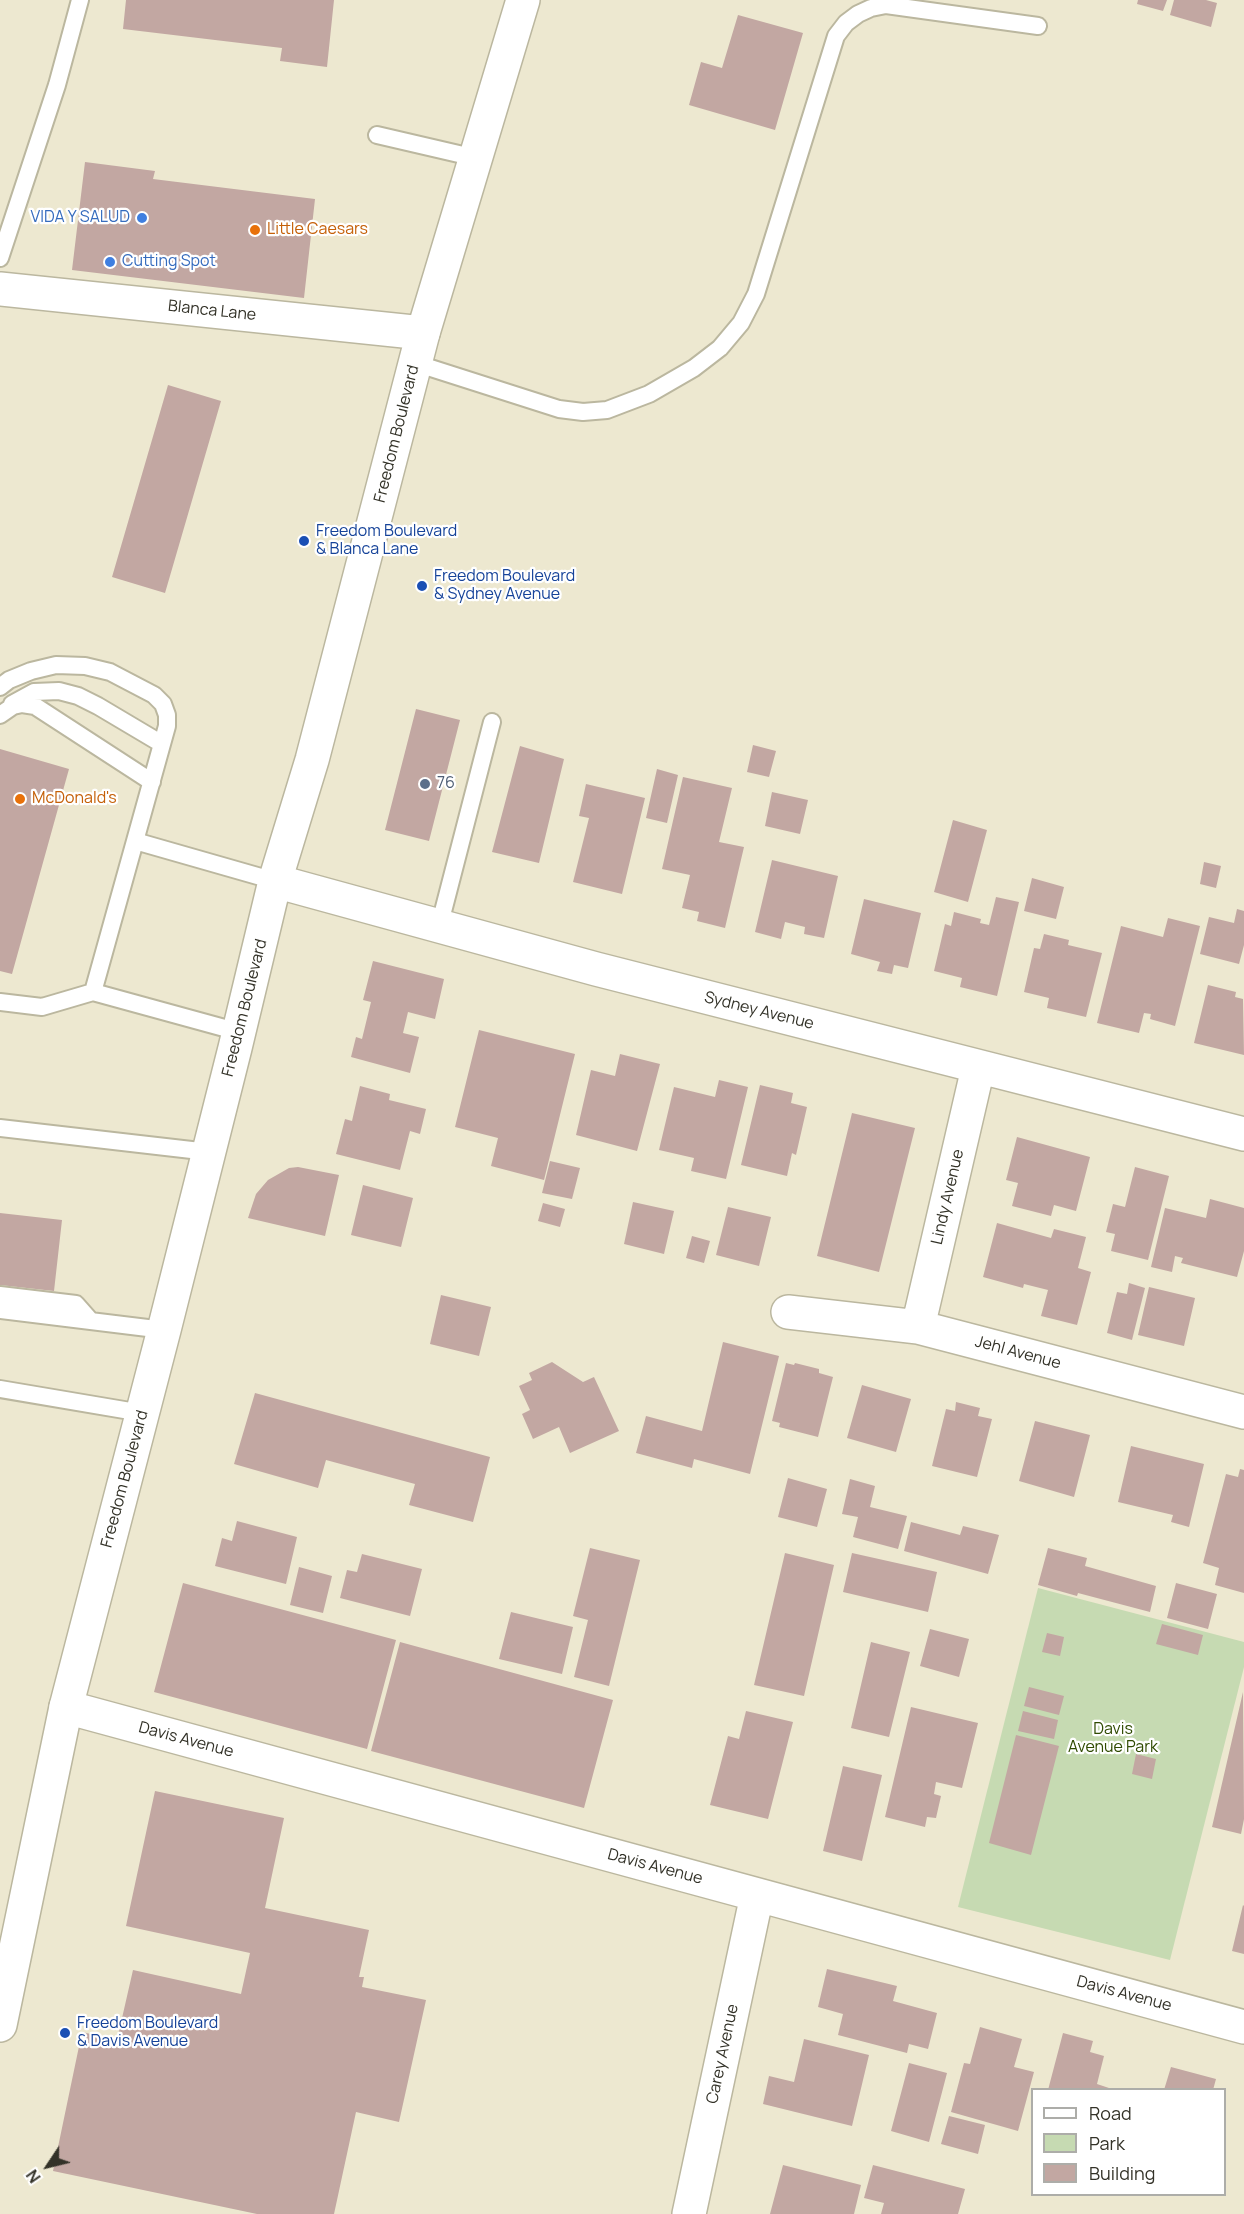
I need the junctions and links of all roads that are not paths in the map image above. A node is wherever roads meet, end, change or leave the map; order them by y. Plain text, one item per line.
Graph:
1 (80, 0) edge
2 (523, 0) edge
3 (1038, 26) dead end
4 (377, 135) dead end
5 (476, 158) junction
6 (0, 258) edge
7 (0, 289) edge
8 (419, 348) junction
9 (0, 687) edge
10 (3, 713) edge
11 (492, 722) dead end
12 (162, 744) junction
13 (152, 782) junction
14 (135, 841) junction
15 (275, 881) junction
16 (439, 927) junction
17 (93, 992) junction
18 (0, 1002) edge
19 (239, 1032) junction
20 (978, 1068) junction
21 (0, 1128) edge
22 (1244, 1134) edge
23 (209, 1152) junction
24 (0, 1295) edge
25 (0, 1310) edge
26 (788, 1312) dead end
27 (92, 1321) junction
28 (918, 1327) junction
29 (164, 1330) junction
30 (0, 1389) edge
31 (1244, 1412) edge
32 (142, 1413) junction
33 (66, 1707) junction
34 (758, 1895) junction
35 (0, 2025) edge
36 (1244, 2027) edge
37 (689, 2214) edge

1 - 6 lane
2 - 5 street, Freedom Boulevard
3 - 8 lane
4 - 5 lane
5 - 8 street, Freedom Boulevard
7 - 8 street, Blanca Lane
8 - 15 street, Freedom Boulevard
9 - 12 lane
10 - 12 lane
10 - 13 lane
11 - 16 lane
12 - 13 lane
13 - 14 lane
14 - 15 lane
14 - 17 lane
15 - 16 street, Sydney Avenue
15 - 19 street, Freedom Boulevard
16 - 20 street, Sydney Avenue
17 - 18 lane
17 - 19 lane
19 - 23 street, Freedom Boulevard
20 - 22 street, Sydney Avenue
20 - 28 street, Lindy Avenue
21 - 23 lane
23 - 29 street, Freedom Boulevard
24 - 27 lane
25 - 27 lane
26 - 28 street, Jehl Avenue
27 - 29 lane
28 - 31 street, Jehl Avenue
29 - 32 street, Freedom Boulevard
30 - 32 lane
32 - 33 street, Freedom Boulevard
33 - 34 street, Davis Avenue
33 - 35 street, Freedom Boulevard
34 - 36 street, Davis Avenue
34 - 37 street, Carey Avenue

